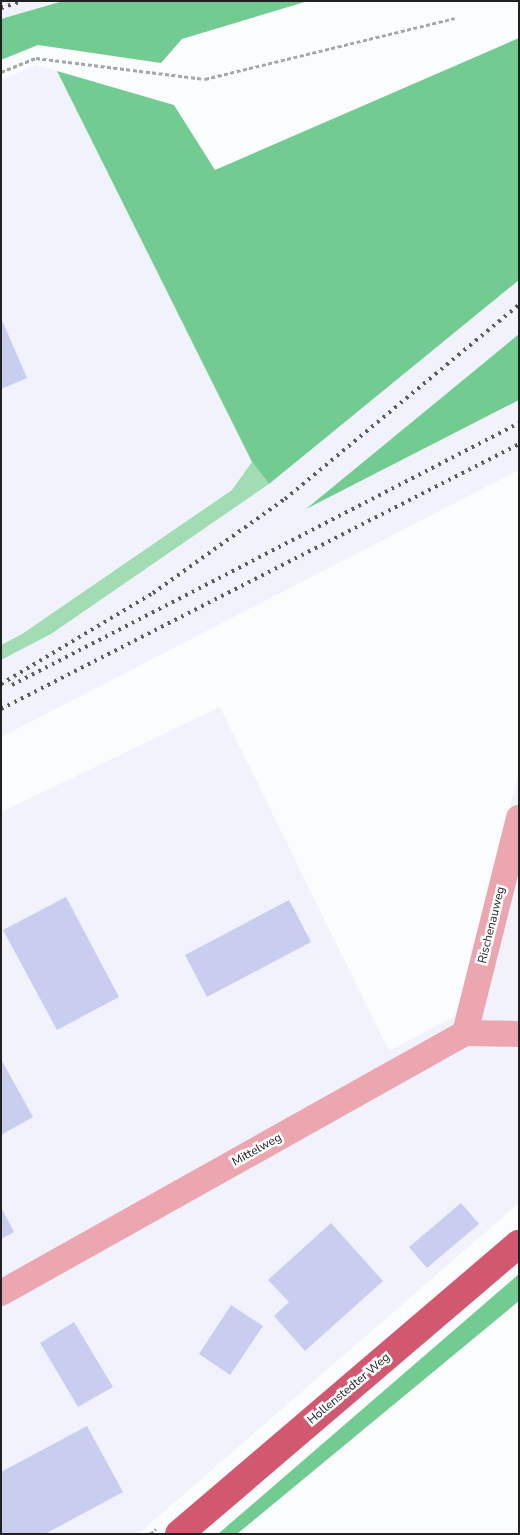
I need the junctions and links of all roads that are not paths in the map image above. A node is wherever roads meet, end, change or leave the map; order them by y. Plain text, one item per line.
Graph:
1 (519, 818) edge
2 (465, 1033) junction
3 (519, 1034) edge
4 (519, 1244) edge
5 (1, 1293) edge
6 (179, 1534) edge

1 - 2 street, Rischenauweg
2 - 3 street
2 - 5 street, Mittelweg
4 - 6 main road, Hollenstedter Weg

